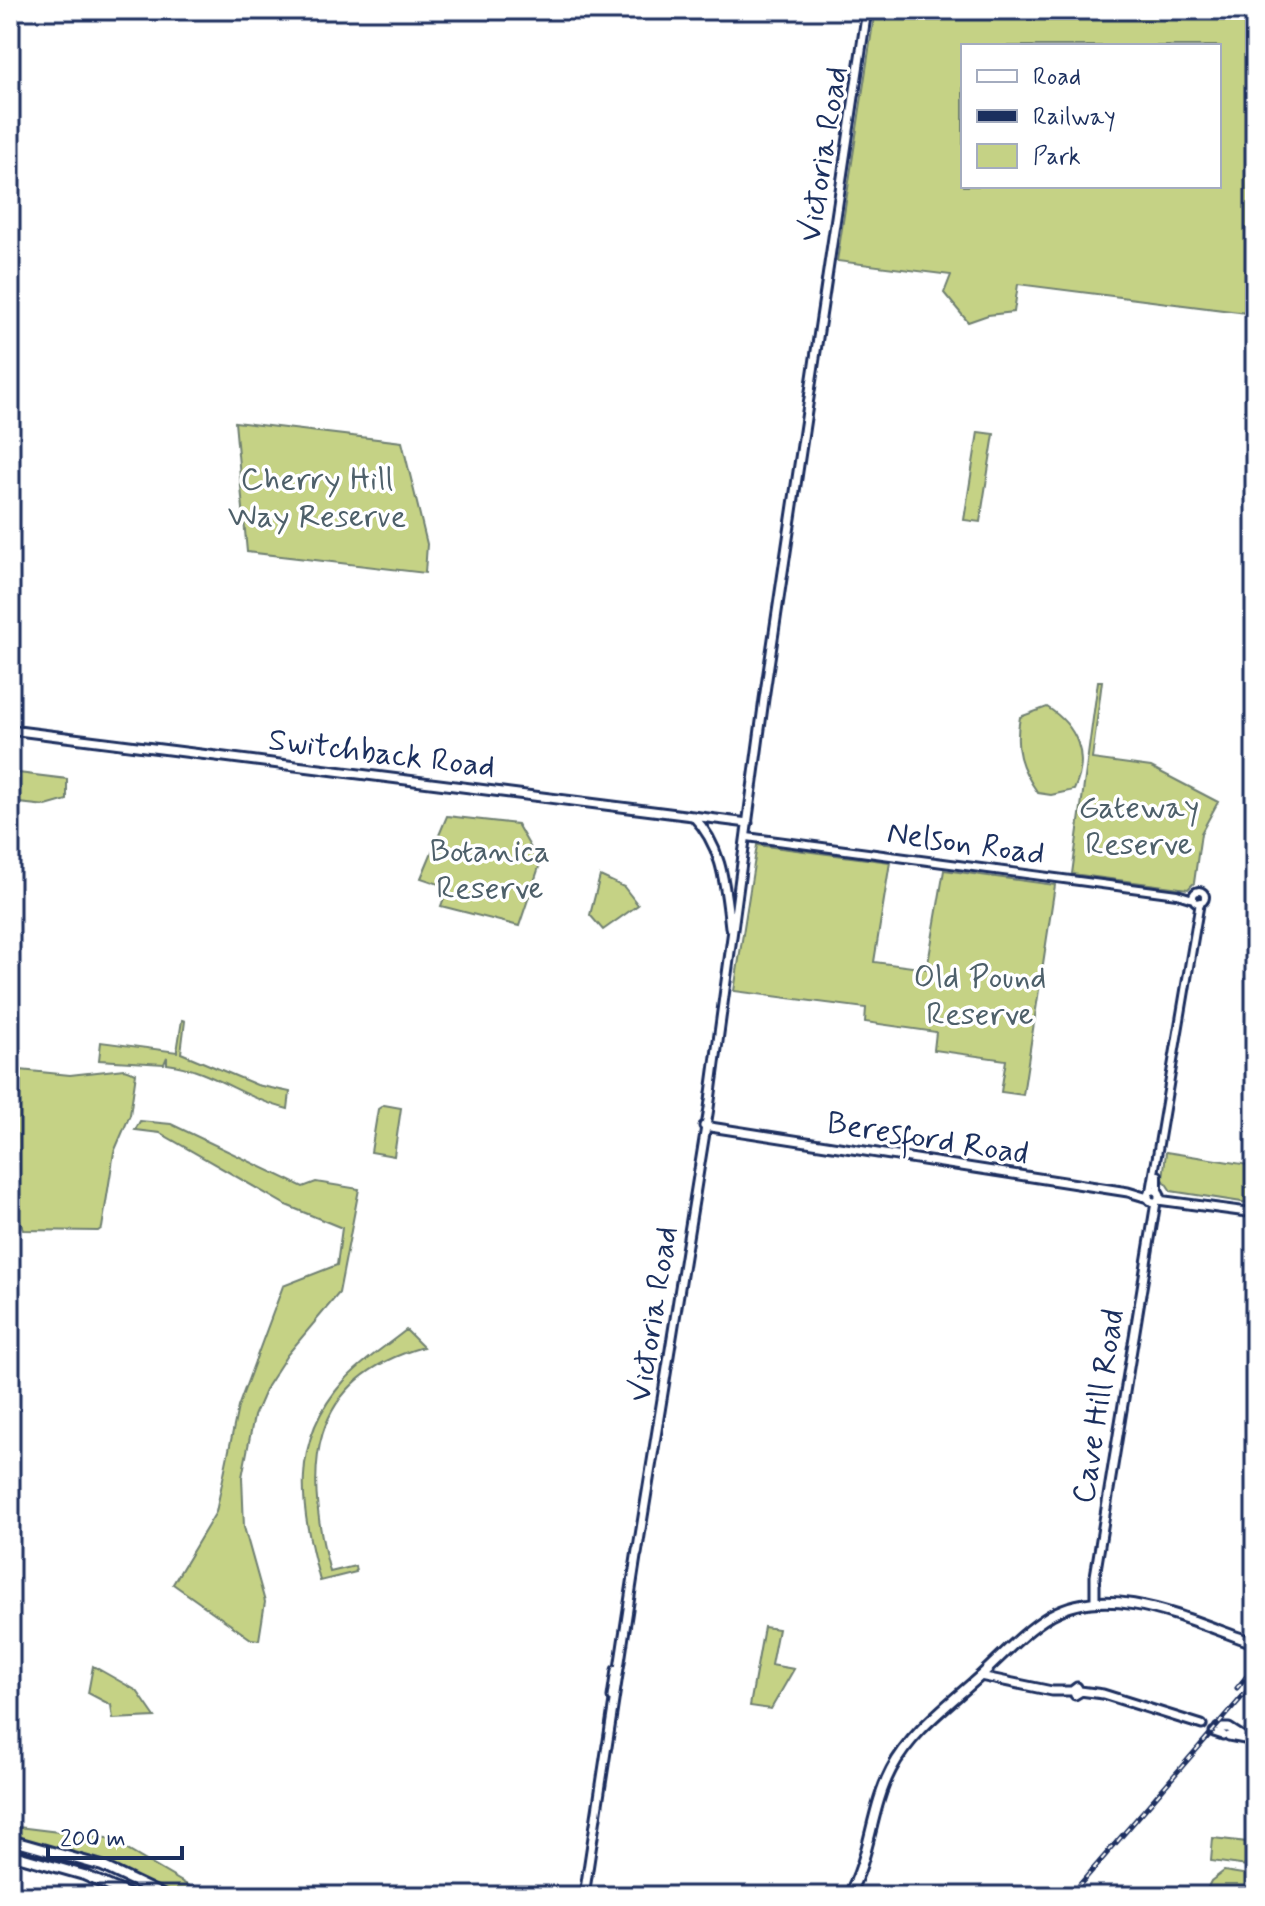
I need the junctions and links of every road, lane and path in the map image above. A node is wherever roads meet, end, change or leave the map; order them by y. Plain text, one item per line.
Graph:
1 (867, 10) edge
2 (10, 730) edge
3 (692, 816) junction
4 (748, 823) junction
5 (747, 837) junction
6 (1196, 899) joint
7 (732, 937) junction
8 (703, 1128) junction
9 (1154, 1196) junction
10 (1255, 1211) edge
11 (1095, 1602) junction
12 (1255, 1643) edge
13 (980, 1676) junction
14 (1201, 1726) tunnel mouth
15 (1223, 1731) tunnel mouth
16 (1255, 1741) edge
17 (10, 1840) edge
18 (10, 1854) edge
19 (132, 1896) edge
20 (165, 1896) edge
21 (584, 1896) edge
22 (848, 1896) edge

1 - 4 main road, Victoria Road
2 - 3 main road, Switchback Road
3 - 4 main road, Switchback Road
3 - 7 main road
4 - 5 main road, Victoria Road
5 - 6 street, Nelson Road
5 - 7 main road, Victoria Road
6 - 9 street, Cave Hill Road
7 - 8 main road, Victoria Road
8 - 9 main road, Beresford Road
8 - 21 main road, Victoria Road
9 - 10 main road, Beresford Road
9 - 11 main road, Cave Hill Road
11 - 12 highway
11 - 13 highway
13 - 14 main road
13 - 22 highway
15 - 16 main road
17 - 20 highway
18 - 19 highway

